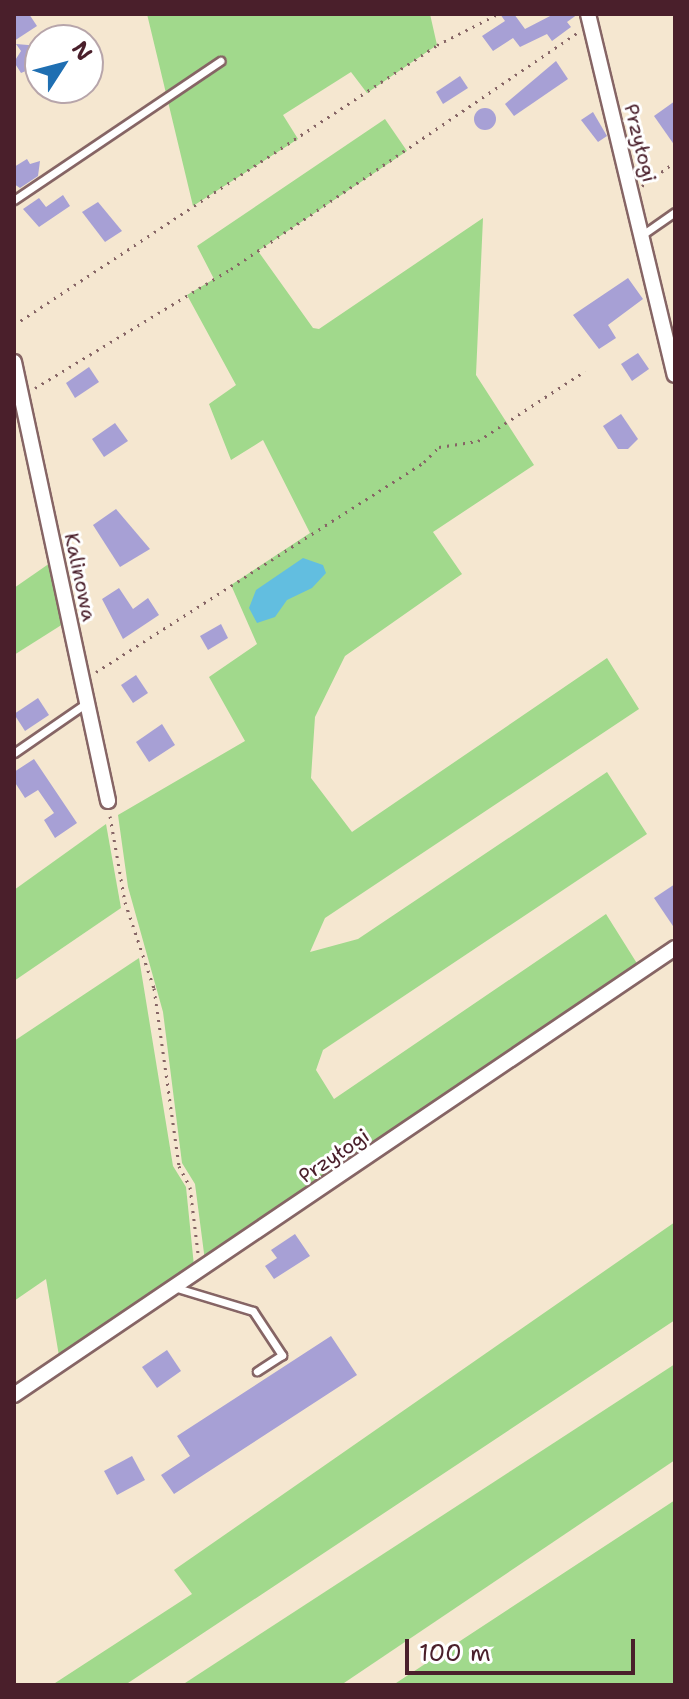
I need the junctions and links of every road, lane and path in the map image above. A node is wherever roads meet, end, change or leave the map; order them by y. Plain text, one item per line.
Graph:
1 (498, 14) edge
2 (590, 20) edge
3 (220, 61) dead end
4 (675, 162) edge
5 (632, 194) junction
6 (14, 200) edge
7 (675, 212) edge
8 (642, 235) junction
9 (14, 325) edge
10 (14, 362) edge
11 (585, 371) dead end
12 (675, 375) edge
13 (21, 397) junction
14 (83, 680) junction
15 (88, 702) junction
16 (14, 753) edge
17 (108, 801) joint
18 (675, 948) edge
19 (200, 1270) junction
20 (175, 1287) junction
21 (257, 1371) dead end
22 (14, 1395) edge

1 - 9 path
2 - 5 street, Przyłogi
2 - 13 path
3 - 6 lane
4 - 5 path
5 - 8 street, Przyłogi
7 - 8 lane
8 - 12 street, Przyłogi
10 - 13 street, Kalinowa
11 - 14 path
13 - 14 street, Kalinowa
14 - 15 street, Kalinowa
15 - 16 lane
15 - 17 street, Kalinowa
17 - 19 path
18 - 19 street, Przyłogi
19 - 20 street, Przyłogi
20 - 21 lane
20 - 22 street, Przyłogi

